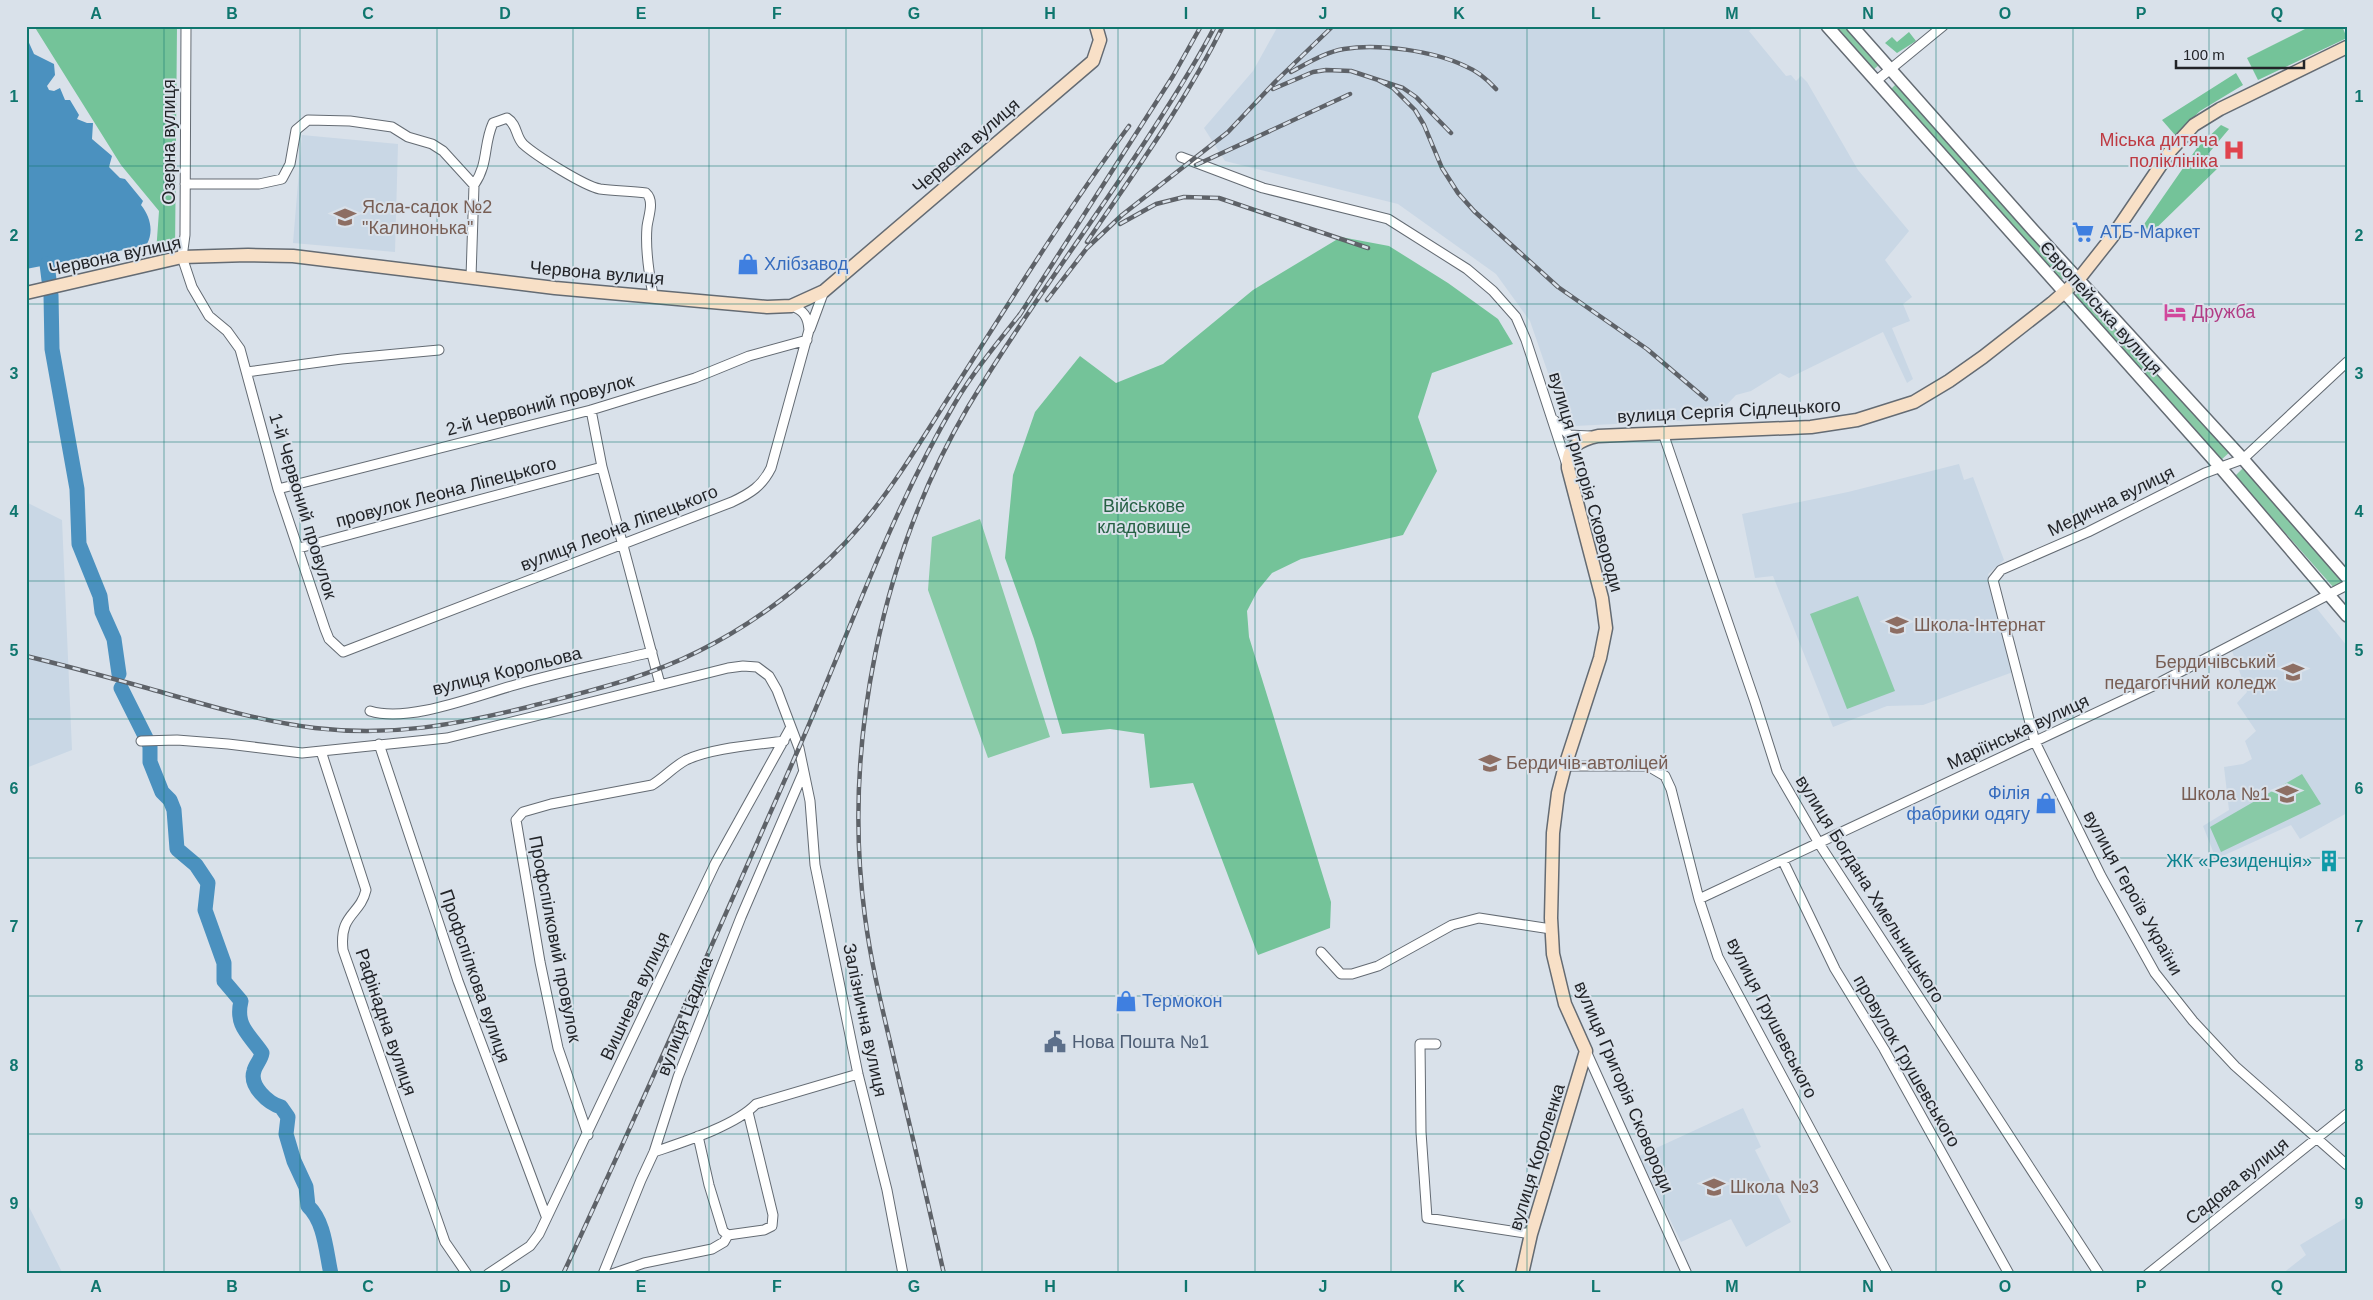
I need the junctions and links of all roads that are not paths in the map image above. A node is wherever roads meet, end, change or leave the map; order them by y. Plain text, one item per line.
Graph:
1 (186, 26) edge
2 (1096, 26) edge
3 (1827, 26) edge
4 (1852, 26) edge
5 (1943, 26) edge
6 (2347, 47) edge
7 (1890, 70) junction
8 (1876, 81) junction
9 (1181, 157) dead end
10 (185, 184) junction
11 (474, 185) junction
12 (182, 257) junction
13 (471, 277) junction
14 (2078, 280) junction
15 (824, 291) junction
16 (26, 293) edge
17 (2063, 294) junction
18 (653, 295) junction
19 (792, 306) junction
20 (810, 330) junction
21 (807, 340) junction
22 (439, 350) dead end
23 (2347, 362) edge
24 (247, 372) junction
25 (591, 410) junction
26 (1552, 417) junction
27 (1663, 433) junction
28 (1598, 436) junction
29 (2243, 459) junction
30 (602, 467) junction
31 (2220, 467) junction
32 (1568, 468) junction
33 (278, 489) junction
34 (622, 544) junction
35 (299, 548) junction
36 (1994, 575) joint
37 (2347, 578) edge
38 (2347, 584) edge
39 (2329, 594) junction
40 (2347, 616) edge
41 (335, 646) joint
42 (652, 652) junction
43 (660, 684) junction
44 (370, 711) dead end
45 (791, 727) junction
46 (146, 740) dead end
47 (784, 741) junction
48 (2035, 742) junction
49 (379, 744) junction
50 (320, 750) junction
51 (1565, 766) junction
52 (803, 772) junction
53 (1820, 845) junction
54 (1783, 861) junction
55 (1700, 899) junction
56 (1551, 929) junction
57 (1321, 952) dead end
58 (1436, 1044) dead end
59 (1586, 1051) junction
60 (858, 1074) junction
61 (748, 1112) junction
62 (2347, 1114) edge
63 (588, 1135) junction
64 (698, 1136) junction
65 (2315, 1139) junction
66 (654, 1152) junction
67 (2347, 1165) edge
68 (546, 1216) junction
69 (1531, 1234) junction
70 (728, 1235) junction
71 (467, 1274) edge
72 (488, 1274) edge
73 (603, 1274) edge
74 (612, 1274) edge
75 (903, 1274) edge
76 (1522, 1274) edge
77 (1687, 1274) edge
78 (1888, 1274) edge
79 (2009, 1274) edge
80 (2100, 1274) edge
81 (2148, 1274) edge

1 - 10 street, Озерна вулиця
2 - 15 main road, Червона вулиця
3 - 8 street, Європейська вулиця
4 - 7 street, Європейська вулиця
5 - 7 street
6 - 14 main road, вулиця Сергія Сідлецького
7 - 8 street
7 - 14 street, Європейська вулиця
8 - 17 street, Європейська вулиця
9 - 26 street, вулиця Григорія Сковороди
10 - 11 street
10 - 12 street, Озерна вулиця
11 - 13 street
11 - 18 street
12 - 13 main road, Червона вулиця
12 - 16 main road, Червона вулиця
12 - 24 street, 1-й Червоний провулок
13 - 18 main road, Червона вулиця
14 - 17 main road, вулиця Сергія Сідлецького
14 - 29 street, Європейська вулиця
15 - 19 main road, Червона вулиця
15 - 20 street, вулиця Леона Ліпецького
17 - 27 main road, вулиця Сергія Сідлецького
17 - 31 street, Європейська вулиця
18 - 19 main road, Червона вулиця
19 - 20 street
20 - 21 street, вулиця Леона Ліпецького
21 - 25 street, 2-й Червоний провулок
21 - 34 street, вулиця Леона Ліпецького
22 - 24 street
23 - 29 street
24 - 33 street, 1-й Червоний провулок
25 - 30 street
25 - 33 street, 2-й Червоний провулок
26 - 28 street
26 - 32 street, вулиця Григорія Сковороди
27 - 28 main road, вулиця Сергія Сідлецького
27 - 53 street, вулиця Богдана Хмельницького
28 - 32 main road, вулиця Сергія Сідлецького
29 - 31 street, Медична вулиця
29 - 37 street, Європейська вулиця
30 - 34 street
30 - 35 street, провулок Леона Ліпецького
31 - 36 street, Медична вулиця
31 - 39 street, Європейська вулиця
32 - 51 main road, вулиця Григорія Сковороди
33 - 35 street, 1-й Червоний провулок
34 - 41 street, вулиця Леона Ліпецького
34 - 42 street
35 - 41 street, 1-й Червоний провулок
36 - 48 street, вулиця Героїв України
38 - 39 street, Маріїнська вулиця
39 - 40 street, Європейська вулиця
39 - 48 street, Маріїнська вулиця
42 - 43 street
42 - 44 street, вулиця Корольова
43 - 45 street, Залізнична вулиця
43 - 49 street
45 - 47 street, Вишнева вулиця
45 - 52 street, Залізнична вулиця
46 - 50 street
47 - 63 street, Вишнева вулиця
47 - 63 street, Профспілковий провулок
48 - 53 street, Маріїнська вулиця
48 - 65 street, вулиця Героїв України
49 - 50 street
49 - 68 street, Профспілкова вулиця
50 - 71 street, Рафінадна вулиця
51 - 55 street, вулиця Грушевського
51 - 56 main road, вулиця Григорія Сковороди
52 - 60 street, Залізнична вулиця
52 - 66 street, вулиця Цадика
53 - 54 street, Маріїнська вулиця
53 - 80 street, вулиця Богдана Хмельницького
54 - 55 street, Маріїнська вулиця
54 - 79 street, провулок Грушевського
55 - 78 street, вулиця Грушевського
56 - 57 street
56 - 59 main road, вулиця Григорія Сковороди
58 - 69 street
59 - 69 main road, вулиця Короленка
59 - 77 street, вулиця Григорія Сковороди
60 - 61 street
60 - 75 street, Залізнична вулиця
61 - 64 street
61 - 70 street
62 - 65 street, Садова вулиця
63 - 68 street, Вишнева вулиця
64 - 66 street
64 - 70 street
65 - 67 street, вулиця Героїв України
65 - 81 street, Садова вулиця
66 - 73 street, вулиця Цадика
68 - 72 street, Вишнева вулиця
69 - 76 main road, вулиця Короленка
70 - 74 street

